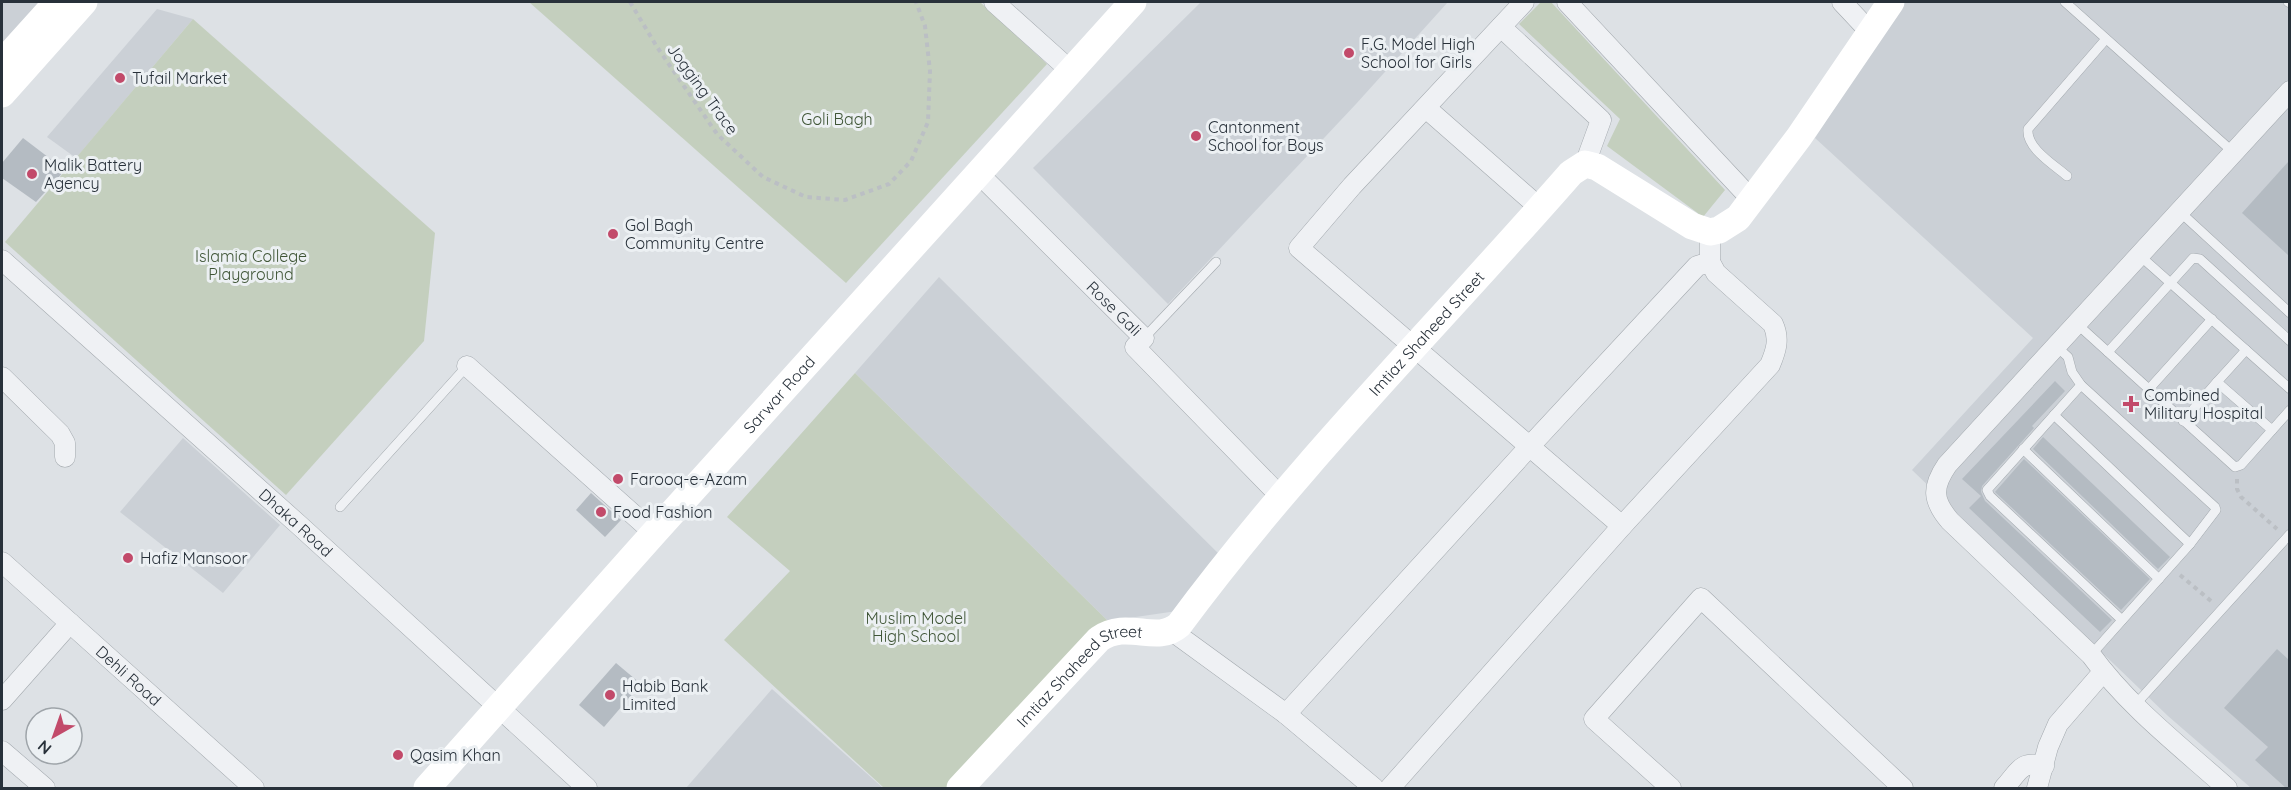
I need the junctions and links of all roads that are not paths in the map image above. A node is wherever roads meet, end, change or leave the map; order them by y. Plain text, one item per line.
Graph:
1 (57, 2) edge
2 (84, 2) edge
3 (994, 2) edge
4 (1133, 2) edge
5 (1524, 2) edge
6 (1567, 2) edge
7 (1842, 2) edge
8 (1891, 2) edge
9 (2065, 2) edge
10 (1501, 27) junction
11 (1871, 33) junction
12 (2106, 39) junction
13 (2, 63) edge
14 (1071, 71) junction
15 (2289, 91) edge
16 (2, 94) edge
17 (1426, 108) junction
18 (2233, 152) junction
19 (1585, 164) junction
20 (978, 173) junction
21 (2067, 176) dead end
22 (1752, 200) junction
23 (1540, 208) junction
24 (2179, 211) junction
25 (1710, 232) junction
26 (2139, 255) junction
27 (2, 260) edge
28 (1216, 262) dead end
29 (1710, 262) junction
30 (2170, 282) junction
31 (2289, 313) edge
32 (2212, 319) junction
33 (2077, 324) junction
34 (1144, 338) junction
35 (2289, 340) edge
36 (1413, 345) junction
37 (2057, 347) junction
38 (2246, 350) junction
39 (2108, 352) junction
40 (467, 366) joint
41 (2, 378) edge
42 (2217, 382) junction
43 (2081, 385) junction
44 (2149, 389) junction
45 (2289, 389) edge
46 (2289, 410) edge
47 (2054, 415) junction
48 (2183, 421) junction
49 (2272, 430) junction
50 (1529, 447) junction
51 (2023, 449) junction
52 (66, 457) dead end
53 (1281, 497) junction
54 (340, 507) dead end
55 (1622, 526) junction
56 (654, 533) junction
57 (2288, 536) edge
58 (2190, 544) junction
59 (2, 562) edge
60 (2159, 579) junction
61 (2122, 620) junction
62 (70, 623) junction
63 (1172, 631) junction
64 (2091, 655) junction
65 (2103, 672) junction
66 (2, 700) edge
67 (2135, 705) junction
68 (497, 708) junction
69 (1286, 714) junction
70 (2, 751) edge
71 (2044, 766) junction
72 (45, 789) edge
73 (254, 789) edge
74 (427, 789) edge
75 (587, 789) edge
76 (960, 789) edge
77 (1374, 789) edge
78 (1389, 789) edge
79 (1671, 789) edge
80 (1903, 789) edge
81 (2004, 789) edge
82 (2037, 789) edge
83 (2227, 789) edge

1 - 13 street
2 - 16 street
3 - 14 street
4 - 14 street, Sarwar Road
5 - 10 street
6 - 22 street
7 - 11 street
8 - 11 street
9 - 12 lane
10 - 17 street
10 - 19 street
11 - 22 street
12 - 18 lane
12 - 21 lane
14 - 20 street, Sarwar Road
15 - 18 street
17 - 23 street
17 - 36 street
18 - 24 street
19 - 23 street, Imtiaz Shaheed Street
19 - 25 street
20 - 34 street, Rose Gali
20 - 56 street, Sarwar Road
22 - 25 street
23 - 36 street, Imtiaz Shaheed Street
24 - 26 street
24 - 31 lane
25 - 29 street
26 - 30 lane
26 - 33 street
27 - 68 street, Dhaka Road
28 - 34 lane
29 - 50 street
29 - 55 street
30 - 32 lane
30 - 35 lane
30 - 39 lane
32 - 38 lane
32 - 44 lane
33 - 37 street
33 - 39 lane
34 - 53 street, Rose Gali
36 - 50 street
36 - 53 street, Imtiaz Shaheed Street
37 - 43 lane
37 - 64 street
38 - 42 lane
38 - 45 lane
39 - 44 lane
40 - 54 lane
40 - 56 street
41 - 52 street
42 - 48 lane
42 - 49 lane
43 - 47 lane
43 - 58 lane
44 - 48 lane
46 - 49 lane
47 - 51 lane
47 - 58 lane
48 - 49 lane
50 - 55 street
50 - 69 street
51 - 60 lane
51 - 61 lane
53 - 63 street, Imtiaz Shaheed Street
55 - 78 street
56 - 68 street, Sarwar Road
57 - 67 lane
58 - 60 lane
59 - 62 street, Dehli Road
60 - 61 lane
61 - 64 lane
62 - 66 street
62 - 73 street, Dehli Road
63 - 69 street
63 - 76 street, Imtiaz Shaheed Street
64 - 65 street
65 - 67 street
65 - 71 street
67 - 83 street
68 - 74 street, Sarwar Road
68 - 75 street, Dhaka Road
69 - 77 street
70 - 72 street
71 - 81 street
71 - 82 street
79 - 80 street

